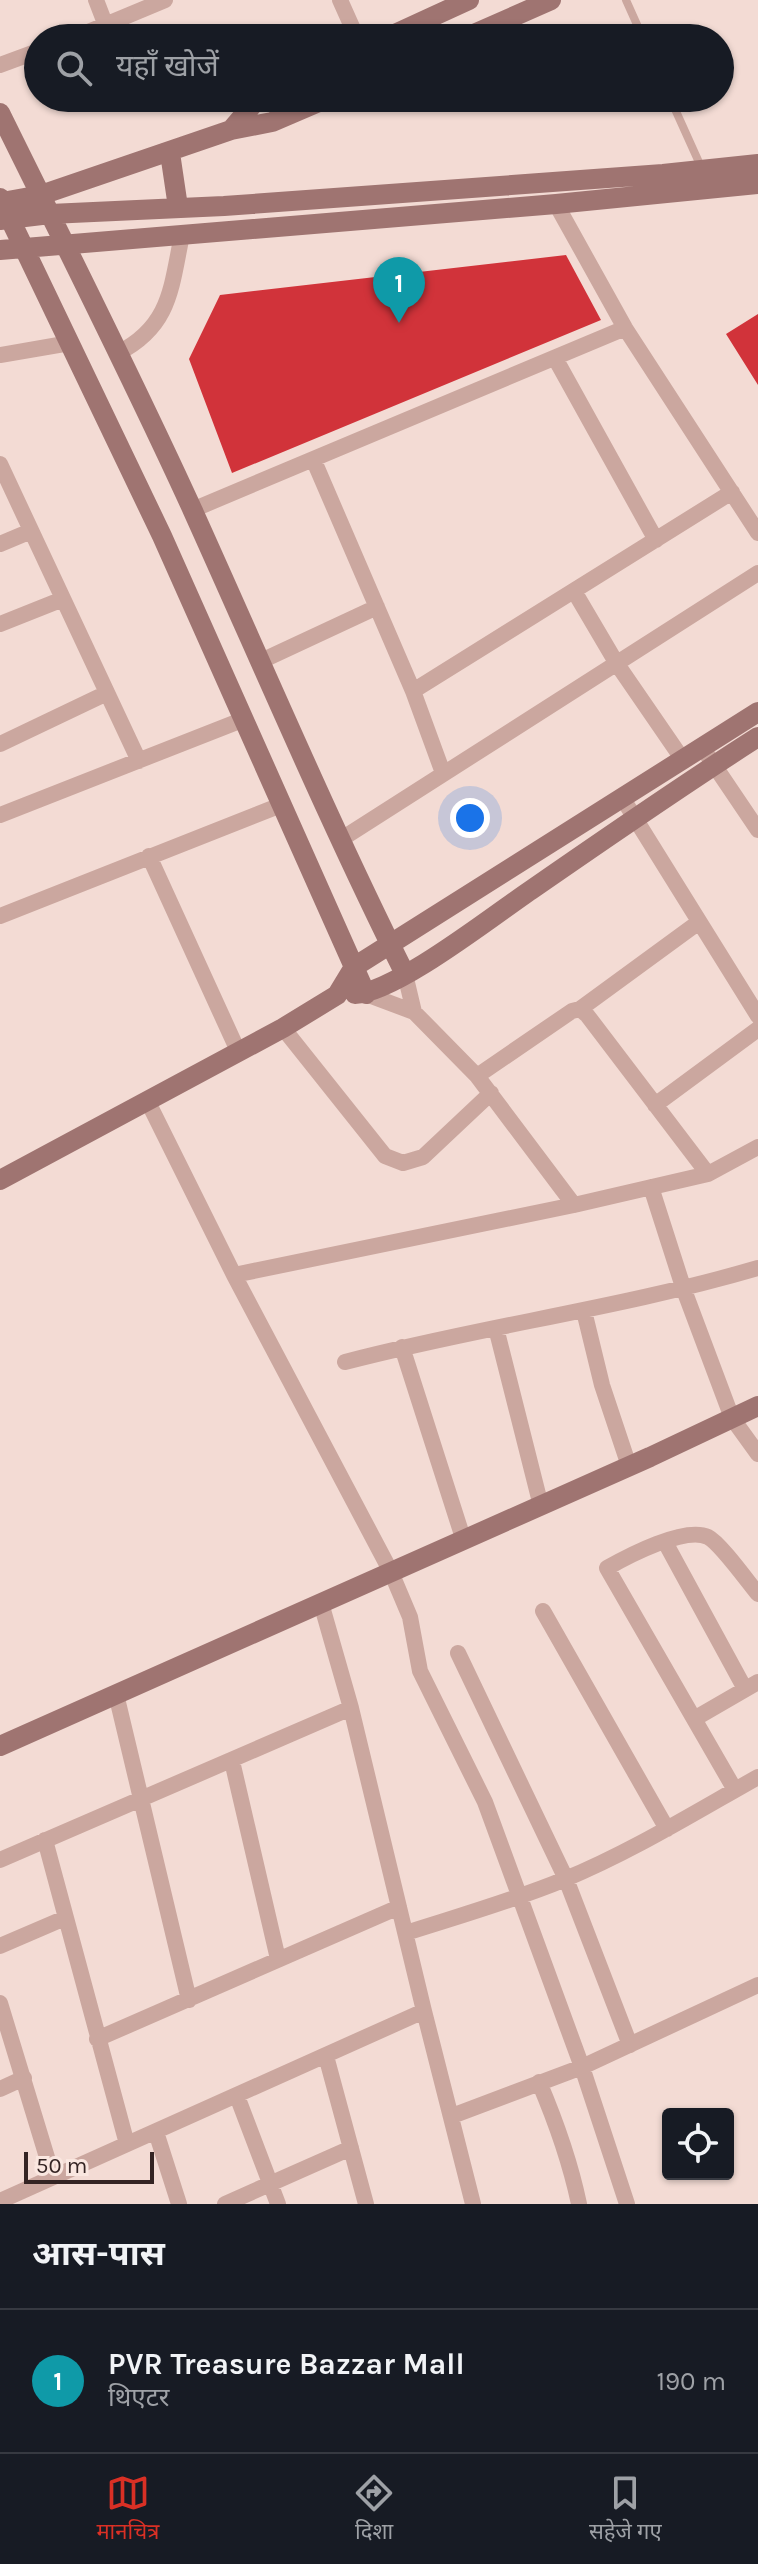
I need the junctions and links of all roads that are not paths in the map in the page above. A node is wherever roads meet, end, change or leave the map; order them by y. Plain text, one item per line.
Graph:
1 (96, 0) edge
2 (165, 0) edge
3 (340, 0) edge
4 (469, 0) edge
5 (551, 0) edge
6 (626, 0) edge
7 (105, 24) edge
8 (111, 24) edge
9 (351, 24) edge
10 (417, 24) edge
11 (497, 24) edge
12 (637, 24) edge
13 (24, 56) edge
14 (0, 65) edge
15 (246, 112) edge
16 (295, 112) edge
17 (676, 112) edge
18 (0, 113) edge
19 (231, 130) junction
20 (170, 153) junction
21 (758, 164) edge
22 (702, 170) junction
23 (758, 184) edge
24 (41, 195) junction
25 (556, 204) junction
26 (178, 207) junction
27 (3, 210) edge
28 (50, 214) junction
29 (182, 235) junction
30 (65, 243) junction
31 (24, 247) junction
32 (0, 250) edge
33 (625, 328) junction
34 (70, 343) junction
35 (118, 353) junction
36 (0, 355) edge
37 (555, 358) junction
38 (314, 461) junction
39 (0, 465) edge
40 (732, 492) junction
41 (192, 510) junction
42 (31, 531) junction
43 (758, 533) edge
44 (656, 540) junction
45 (0, 544) edge
46 (758, 573) edge
47 (574, 591) junction
48 (63, 599) junction
49 (377, 607) junction
50 (0, 624) edge
51 (259, 662) junction
52 (617, 664) junction
53 (413, 691) junction
54 (107, 693) junction
55 (758, 712) edge
56 (242, 720) junction
57 (758, 737) edge
58 (0, 744) edge
59 (708, 756) junction
60 (683, 760) junction
61 (139, 761) junction
62 (443, 773) junction
63 (623, 799) junction
64 (281, 805) junction
65 (0, 815) edge
66 (635, 818) junction
67 (758, 830) edge
68 (340, 840) junction
69 (149, 856) junction
70 (0, 916) edge
71 (699, 922) junction
72 (390, 944) junction
73 (354, 967) junction
74 (405, 974) junction
75 (366, 994) junction
76 (337, 995) junction
77 (580, 1009) junction
78 (414, 1012) junction
79 (758, 1016) edge
80 (283, 1028) junction
81 (758, 1029) edge
82 (238, 1051) junction
83 (477, 1076) junction
84 (491, 1093) junction
85 (147, 1100) junction
86 (655, 1105) junction
87 (758, 1147) edge
88 (708, 1174) junction
89 (0, 1180) edge
90 (651, 1187) junction
91 (574, 1205) junction
92 (758, 1268) edge
93 (234, 1275) junction
94 (684, 1290) junction
95 (584, 1311) junction
96 (496, 1328) junction
97 (402, 1347) junction
98 (345, 1362) dead end
99 (758, 1406) edge
100 (732, 1418) junction
101 (758, 1454) edge
102 (629, 1466) junction
103 (541, 1506) junction
104 (463, 1538) junction
105 (665, 1542) junction
106 (391, 1572) junction
107 (758, 1594) edge
108 (321, 1603) junction
109 (543, 1611) dead end
110 (458, 1653) dead end
111 (752, 1686) edge
112 (116, 1694) junction
113 (351, 1708) junction
114 (694, 1719) junction
115 (0, 1746) edge
116 (232, 1761) junction
117 (758, 1777) edge
118 (735, 1790) junction
119 (141, 1799) junction
120 (667, 1829) junction
121 (45, 1840) junction
122 (0, 1860) edge
123 (566, 1879) junction
124 (519, 1897) junction
125 (399, 1907) junction
126 (65, 1918) junction
127 (406, 1933) junction
128 (0, 1946) edge
129 (278, 1959) junction
130 (758, 1985) edge
131 (189, 2000) junction
132 (0, 2003) edge
133 (424, 2011) junction
134 (97, 2039) junction
135 (630, 2045) junction
136 (326, 2056) junction
137 (582, 2067) junction
138 (24, 2078) junction
139 (539, 2082) junction
140 (0, 2089) edge
141 (237, 2096) junction
142 (452, 2116) junction
143 (156, 2132) junction
144 (127, 2144) junction
145 (351, 2148) junction
146 (53, 2177) junction
147 (272, 2184) junction
148 (0, 2201) edge
149 (179, 2204) edge
150 (225, 2204) edge
151 (278, 2204) edge
152 (366, 2204) edge
153 (473, 2204) edge
154 (579, 2204) edge
155 (627, 2204) edge

1 - 7 street
2 - 8 street
3 - 9 street
4 - 10 street
5 - 11 street
6 - 12 lane
13 - 14 street
15 - 19 street
16 - 19 street
17 - 22 lane
18 - 24 street
19 - 20 street
20 - 24 street
20 - 26 street
21 - 22 street
22 - 26 street
23 - 25 street
24 - 27 street
24 - 28 street
25 - 29 street
25 - 33 street
26 - 28 street
27 - 28 street
27 - 31 street
28 - 30 street
29 - 30 street
29 - 35 street
30 - 31 street
30 - 35 street
31 - 32 street
31 - 34 street
33 - 37 street
33 - 40 street
34 - 36 street
34 - 56 street
35 - 41 street
37 - 38 street
37 - 44 street
38 - 41 street
38 - 49 street
39 - 42 street
40 - 43 street
40 - 44 street
41 - 51 street
42 - 45 street
42 - 48 street
44 - 47 street
46 - 52 street
47 - 52 street
47 - 53 street
48 - 50 street
48 - 54 street
49 - 51 street
49 - 53 street
51 - 68 street
52 - 60 street
52 - 62 street
53 - 62 street
54 - 58 street
54 - 61 street
55 - 59 street
56 - 61 street
56 - 64 street
57 - 59 street
59 - 60 street
59 - 66 street
59 - 67 street
60 - 63 street
61 - 65 street
62 - 68 street
63 - 66 street
63 - 72 street
64 - 69 street
64 - 73 street
66 - 71 street
66 - 74 street
68 - 72 street
69 - 70 street
69 - 82 street
71 - 77 street
71 - 79 street
72 - 73 street
72 - 74 street
73 - 75 street
73 - 76 street
74 - 75 street
74 - 78 street
75 - 76 street
75 - 78 street
76 - 80 street
77 - 83 street
77 - 86 street
78 - 83 street
80 - 82 street
80 - 84 street
81 - 86 street
82 - 85 street
83 - 84 street
84 - 91 street
85 - 89 street
85 - 93 street
86 - 88 street
87 - 88 street
88 - 90 street
90 - 91 street
90 - 94 street
91 - 93 street
92 - 94 street
93 - 106 street
94 - 95 street
94 - 100 street
95 - 96 street
95 - 102 street
96 - 97 street
96 - 103 street
97 - 98 street
97 - 104 street
99 - 100 street
100 - 101 street
100 - 102 street
102 - 103 street
103 - 104 street
104 - 106 street
105 - 107 street
105 - 111 street
105 - 114 street
106 - 108 street
106 - 124 street
108 - 112 street
108 - 113 street
109 - 120 street
110 - 123 street
111 - 114 street
112 - 115 street
112 - 119 street
113 - 116 street
113 - 125 street
114 - 118 street
116 - 119 street
116 - 129 street
117 - 118 street
118 - 120 street
119 - 121 street
119 - 131 street
120 - 123 street
121 - 122 street
121 - 126 street
123 - 124 street
123 - 135 street
124 - 127 street
124 - 137 street
125 - 127 street
125 - 129 street
126 - 128 street
126 - 134 street
127 - 133 street
129 - 131 street
130 - 135 street
131 - 134 street
132 - 138 street
133 - 136 street
133 - 142 street
134 - 144 street
135 - 137 street
136 - 141 street
136 - 145 street
137 - 139 street
137 - 155 street
138 - 140 street
138 - 146 street
139 - 142 street
139 - 154 street
141 - 143 street
141 - 147 street
142 - 153 street
143 - 144 street
143 - 149 street
144 - 146 street
145 - 147 street
145 - 152 street
146 - 148 street
147 - 150 street
147 - 151 street

